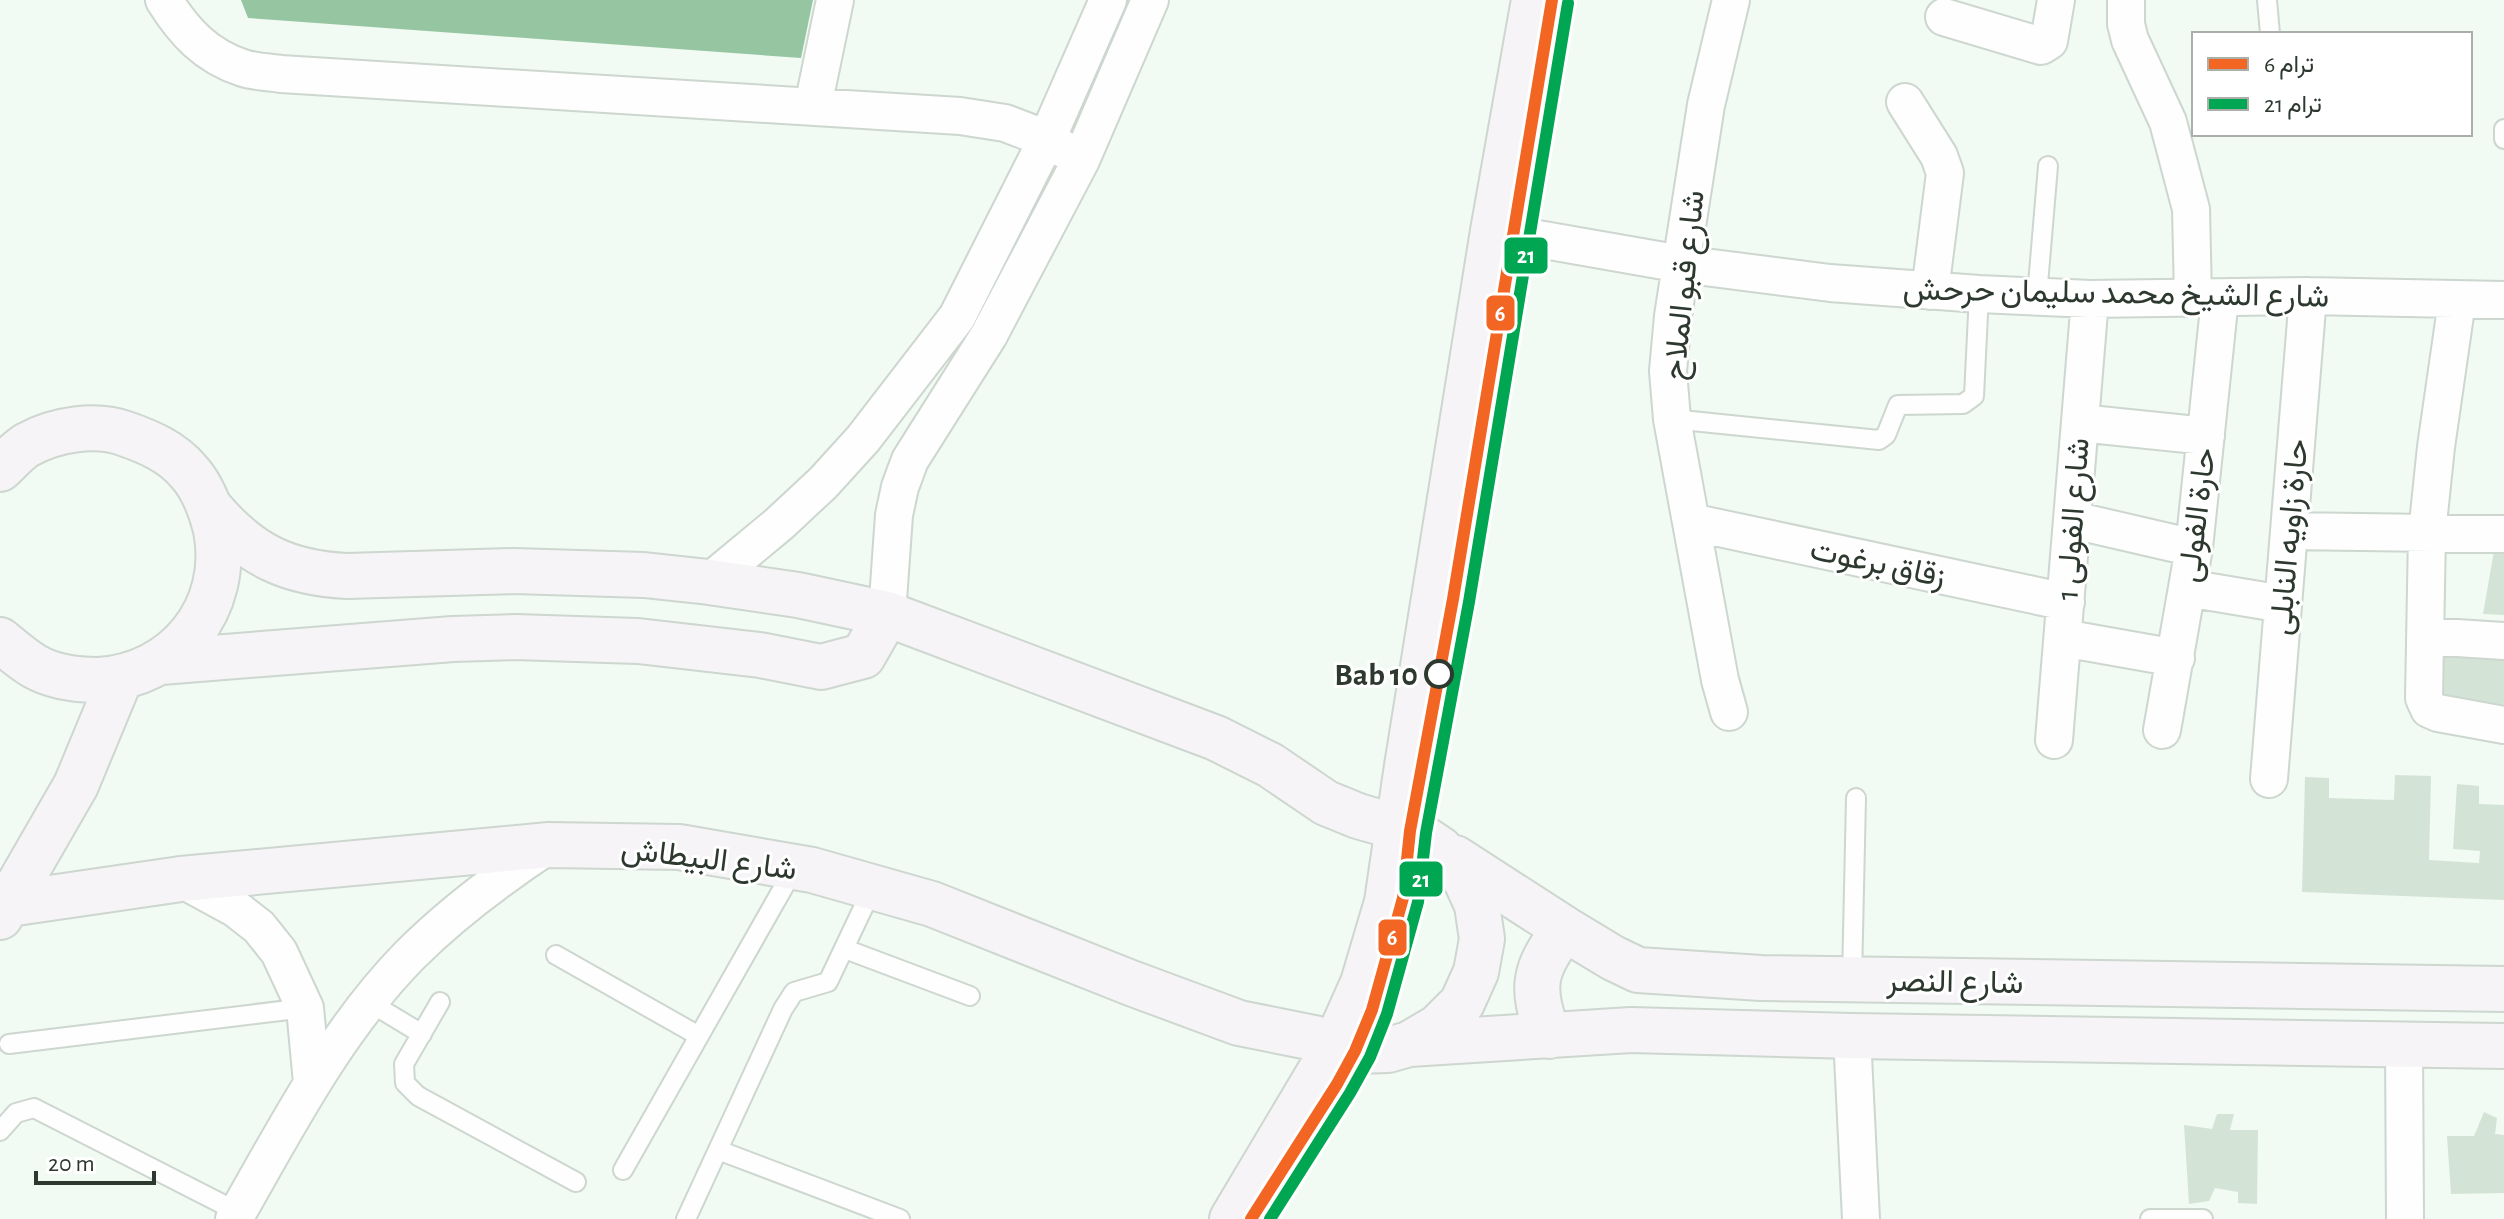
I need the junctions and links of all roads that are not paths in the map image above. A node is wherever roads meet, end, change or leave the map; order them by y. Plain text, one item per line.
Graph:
1 (164, 0) edge
2 (835, 0) edge
3 (1108, 0) edge
4 (1150, 0) edge
5 (1534, 0) edge
6 (1731, 0) edge
7 (2056, 0) edge
8 (2126, 0) edge
9 (2267, 0) edge
10 (1944, 17) dead end
11 (2270, 32) edge
12 (1905, 102) dead end
13 (813, 106) junction
14 (2504, 129) edge
15 (1047, 139) junction
16 (2504, 139) edge
17 (1081, 160) junction
18 (2048, 166) dead end
19 (1493, 231) junction
20 (1681, 264) junction
21 (1930, 291) junction
22 (1979, 294) junction
23 (2037, 296) junction
24 (2308, 296) junction
25 (2206, 298) junction
26 (2090, 299) junction
27 (2504, 300) edge
28 (2457, 301) junction
29 (1672, 419) junction
30 (2080, 423) junction
31 (2206, 436) junction
32 (0, 469) edge
33 (211, 509) junction
34 (2073, 520) junction
35 (1691, 522) junction
36 (2289, 531) junction
37 (2427, 533) junction
38 (2504, 534) edge
39 (2194, 548) junction
40 (709, 582) junction
41 (2187, 588) junction
42 (2066, 602) junction
43 (2283, 604) junction
44 (887, 614) junction
45 (2426, 636) junction
46 (2063, 638) junction
47 (0, 641) edge
48 (2504, 641) edge
49 (2176, 658) junction
50 (161, 662) junction
51 (120, 679) junction
52 (1729, 712) dead end
53 (2504, 725) edge
54 (2162, 730) dead end
55 (2054, 740) dead end
56 (2269, 779) dead end
57 (1856, 798) dead end
58 (1378, 822) junction
59 (549, 845) junction
60 (1440, 849) junction
61 (795, 867) junction
62 (181, 879) junction
63 (873, 887) junction
64 (3, 907) edge
65 (1565, 929) junction
66 (845, 949) junction
67 (556, 955) dead end
68 (1852, 980) junction
69 (2504, 989) edge
70 (970, 996) dead end
71 (369, 1002) junction
72 (440, 1002) dead end
73 (305, 1008) junction
74 (422, 1034) junction
75 (699, 1036) junction
76 (1549, 1036) junction
77 (1852, 1036) junction
78 (2404, 1043) junction
79 (9, 1044) dead end
80 (1409, 1044) junction
81 (1335, 1046) junction
82 (2504, 1046) edge
83 (312, 1083) junction
84 (0, 1131) edge
85 (718, 1150) junction
86 (623, 1170) dead end
87 (576, 1182) dead end
88 (236, 1215) edge
89 (686, 1219) edge
90 (900, 1219) edge
91 (1232, 1219) edge
92 (1861, 1219) edge
93 (2150, 1219) edge
94 (2203, 1219) edge
95 (2405, 1219) edge

1 - 13 street
2 - 13 street
3 - 15 street
4 - 17 street
5 - 19 street
6 - 20 street, شارع قبو الملاح
7 - 10 street
8 - 25 street, حارة الفولى
9 - 11 lane
12 - 21 street
13 - 15 street
14 - 16 lane
15 - 17 street
15 - 40 street
17 - 44 street
18 - 23 lane
19 - 20 street, شارع الشيخ محمد سليمان حرحش
19 - 58 street
20 - 21 street, شارع الشيخ محمد سليمان حرحش
20 - 29 street, شارع قبو الملاح
21 - 22 street, شارع الشيخ محمد سليمان حرحش
22 - 23 street, شارع الشيخ محمد سليمان حرحش
22 - 29 lane
23 - 26 street, شارع الشيخ محمد سليمان حرحش
24 - 25 street, شارع الشيخ محمد سليمان حرحش
24 - 28 street, شارع الشيخ محمد سليمان حرحش
24 - 36 street, حارة زاويه النابلى
25 - 26 street, شارع الشيخ محمد سليمان حرحش
25 - 31 street, حارة الفولى
26 - 30 street, شارع الفولى 1
27 - 28 street, شارع الشيخ محمد سليمان حرحش
28 - 37 street
29 - 35 street, شارع قبو الملاح
30 - 31 street
30 - 34 street, شارع الفولى 1
31 - 39 street, حارة الفولى
32 - 33 street
33 - 40 street
33 - 50 street
34 - 39 street
34 - 42 street, شارع الفولى 1
35 - 42 street, زقاق برغوت
35 - 52 street, شارع قبو الملاح
36 - 37 street
36 - 43 street, حارة زاويه النابلى
37 - 38 street
37 - 45 street
39 - 41 street, حارة الفولى
40 - 44 street
41 - 43 street
41 - 49 street, حارة الفولى
42 - 46 street, شارع الفولى 1
43 - 56 street, حارة زاويه النابلى
44 - 50 street
44 - 58 street
45 - 48 street
45 - 53 street
46 - 49 street
46 - 55 street, شارع الفولى 1
47 - 51 street
49 - 54 street, حارة الفولى
50 - 51 street
51 - 64 street
57 - 68 lane
58 - 60 street, شارع النصر
58 - 81 street
59 - 61 street, شارع البيطاش
59 - 62 street, شارع البيطاش
59 - 71 street
60 - 65 street, شارع النصر
60 - 80 street
61 - 63 street, شارع البيطاش
61 - 75 lane
62 - 64 street, شارع البيطاش
62 - 73 street
63 - 66 lane
63 - 81 street, شارع البيطاش
65 - 68 street, شارع النصر
65 - 76 street
66 - 70 lane
66 - 85 lane
67 - 75 lane
68 - 69 street, شارع النصر
71 - 74 lane
71 - 83 street
72 - 74 lane
73 - 79 lane
73 - 83 street
74 - 87 lane
75 - 86 lane
76 - 77 street, شارع النصر
76 - 80 street, شارع النصر
77 - 78 street, شارع النصر
77 - 92 street
78 - 82 street, شارع النصر
78 - 95 street
80 - 81 street, شارع البيطاش
81 - 91 street
83 - 88 street
84 - 88 lane
85 - 89 lane
85 - 90 lane
93 - 94 lane

